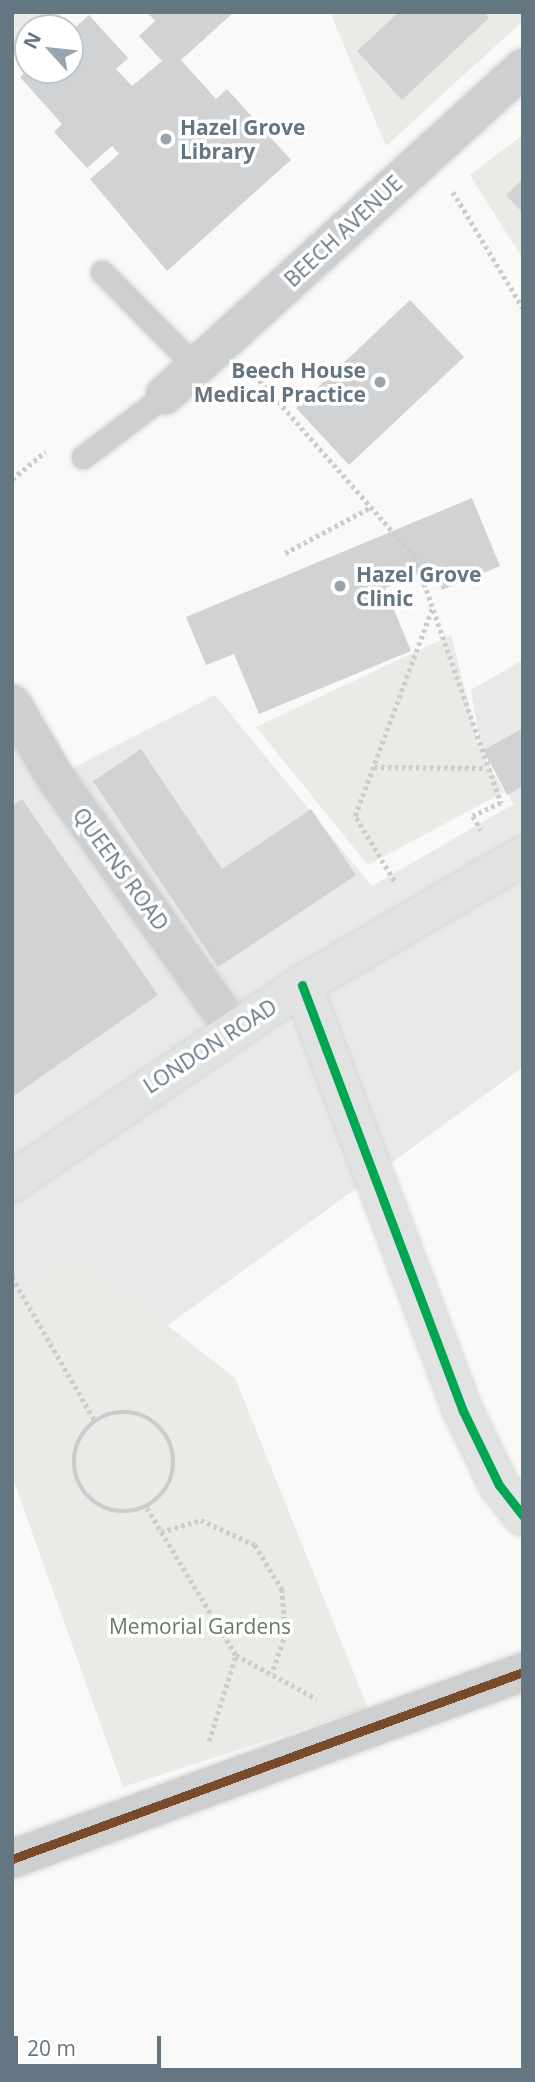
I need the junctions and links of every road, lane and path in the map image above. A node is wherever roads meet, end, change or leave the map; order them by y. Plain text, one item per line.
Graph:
1 (523, 68) edge
2 (429, 153) junction
3 (102, 272) dead end
4 (523, 308) edge
5 (224, 341) junction
6 (196, 367) junction
7 (164, 395) joint
8 (83, 457) dead end
9 (371, 507) junction
10 (285, 553) dead end
11 (433, 605) junction
12 (14, 711) edge
13 (373, 767) junction
14 (484, 768) junction
15 (513, 861) edge
16 (415, 916) junction
17 (302, 985) junction
18 (235, 1031) junction
19 (12, 1182) edge
20 (12, 1277) edge
21 (95, 1422) junction
22 (146, 1508) junction
23 (523, 1516) edge
24 (161, 1532) junction
25 (236, 1656) junction
26 (523, 1672) edge
27 (272, 1674) junction
28 (354, 1736) junction
29 (208, 1783) junction
30 (12, 1859) edge

1 - 2 street, BEECH AVENUE
2 - 4 path
2 - 5 street, BEECH AVENUE
3 - 6 lane
5 - 6 street, BEECH AVENUE
5 - 9 path
6 - 7 street, BEECH AVENUE
7 - 8 lane
9 - 10 path
9 - 11 path
11 - 13 path
11 - 14 path
12 - 18 street, QUEENS ROAD
13 - 14 path
13 - 16 path
14 - 15 path
15 - 16 main road, LONDON ROAD
16 - 17 main road, LONDON ROAD
17 - 18 main road, LONDON ROAD
17 - 23 main road
18 - 19 main road, LONDON ROAD
20 - 21 path
21 - 22 path
21 - 22 path
22 - 24 path
24 - 25 path
24 - 27 path
25 - 27 path
25 - 29 path
26 - 28 street
27 - 28 path
28 - 29 street
29 - 30 street

